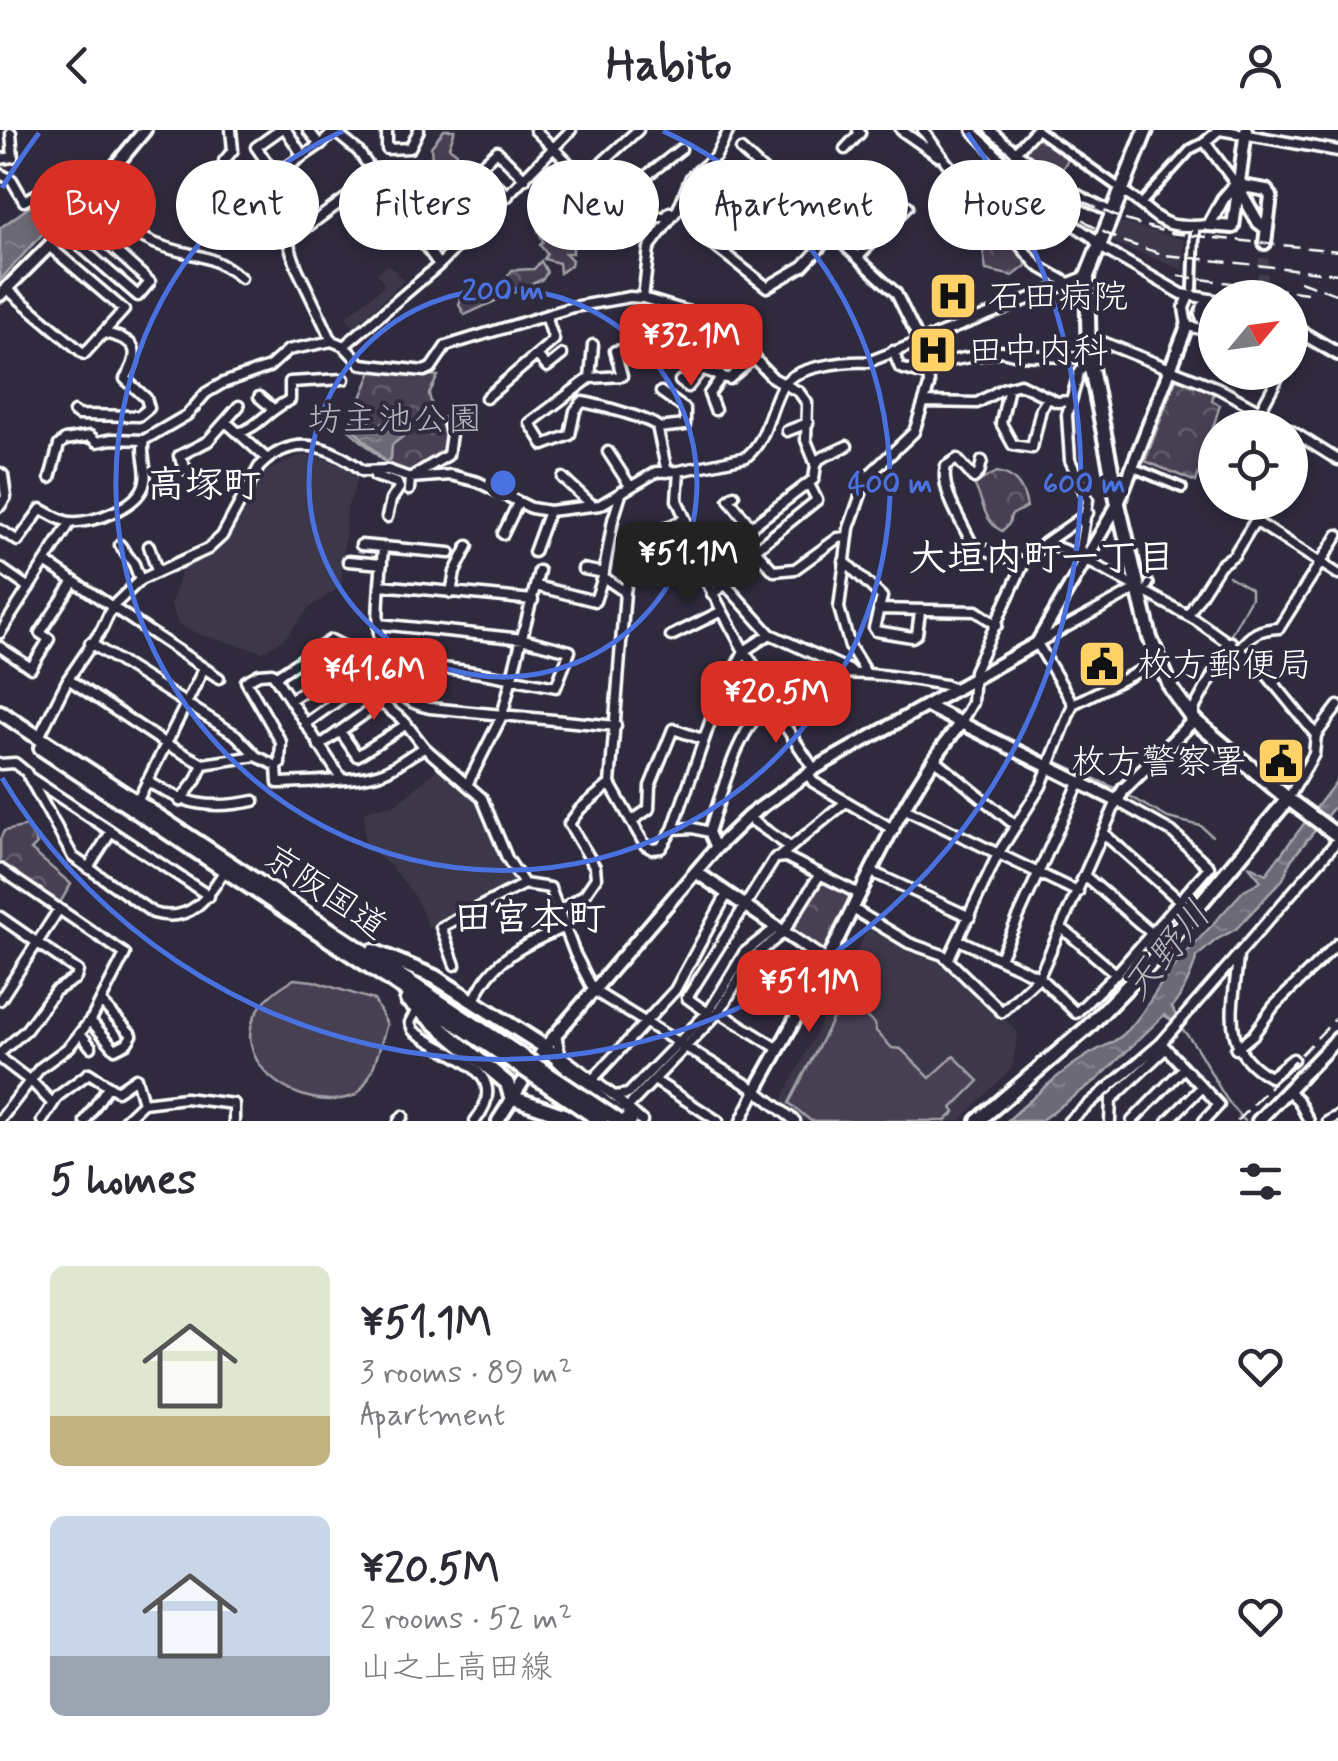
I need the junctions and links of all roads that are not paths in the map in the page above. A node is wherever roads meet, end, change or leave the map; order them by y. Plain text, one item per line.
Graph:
1 (145, 130) edge
2 (231, 130) edge
3 (283, 130) edge
4 (308, 130) edge
5 (387, 130) edge
6 (419, 130) edge
7 (535, 130) edge
8 (571, 130) edge
9 (638, 130) edge
10 (729, 130) edge
11 (858, 130) edge
12 (902, 130) edge
13 (923, 130) edge
14 (972, 130) edge
15 (990, 130) edge
16 (1036, 130) edge
17 (1146, 130) edge
18 (1219, 130) edge
19 (336, 131) edge
20 (1246, 132) edge
21 (10, 133) dead end
22 (1207, 136) edge
23 (320, 146) junction
24 (556, 148) junction
25 (681, 149) dead end
26 (845, 149) dead end
27 (740, 150) dead end
28 (1338, 151) edge
29 (1015, 152) junction
30 (303, 156) junction
31 (0, 159) edge
32 (121, 160) edge
33 (225, 160) edge
34 (266, 160) edge
35 (297, 160) edge
36 (364, 160) edge
37 (568, 160) edge
38 (605, 160) edge
39 (711, 160) edge
40 (751, 160) edge
41 (943, 160) edge
42 (945, 160) edge
43 (1000, 160) edge
44 (659, 166) edge
45 (0, 174) edge
46 (525, 179) junction
47 (1238, 181) junction
48 (1123, 191) junction
49 (508, 196) junction
50 (30, 197) edge
51 (1140, 205) junction
52 (678, 209) joint
53 (1114, 213) junction
54 (659, 217) edge
55 (1209, 225) junction
56 (1081, 229) edge
57 (1266, 229) junction
58 (1195, 231) dead end
59 (1266, 243) tunnel mouth
60 (156, 244) edge
61 (109, 246) joint
62 (1100, 246) junction
63 (45, 250) edge
64 (54, 250) edge
65 (291, 250) edge
66 (428, 250) edge
67 (721, 250) edge
68 (818, 250) edge
69 (850, 250) edge
70 (865, 250) edge
71 (1024, 250) edge
72 (858, 257) junction
73 (439, 265) junction
74 (1087, 276) junction
75 (241, 278) dead end
76 (1070, 284) junction
77 (4, 292) edge
78 (1191, 292) junction
79 (1198, 294) edge
80 (644, 298) junction
81 (546, 316) junction
82 (1187, 326) junction
83 (1198, 328) edge
84 (104, 333) junction
85 (1089, 337) junction
86 (1308, 337) edge
87 (332, 340) junction
88 (920, 342) junction
89 (593, 344) dead end
90 (344, 346) junction
91 (893, 352) junction
92 (1338, 354) edge
93 (537, 355) junction
94 (562, 355) dead end
95 (755, 357) junction
96 (1089, 359) junction
97 (928, 365) junction
98 (702, 369) junction
99 (1171, 370) junction
100 (722, 376) junction
101 (929, 376) junction
102 (590, 378) junction
103 (344, 380) dead end
104 (680, 381) dead end
105 (784, 383) junction
106 (1009, 387) junction
107 (573, 392) junction
108 (661, 392) dead end
109 (259, 397) dead end
110 (486, 398) dead end
111 (1048, 398) junction
112 (582, 402) junction
113 (925, 402) junction
114 (1069, 402) junction
115 (239, 406) dead end
116 (272, 408) junction
117 (715, 410) dead end
118 (1256, 410) edge
119 (74, 412) dead end
120 (226, 422) junction
121 (448, 422) dead end
122 (808, 423) junction
123 (658, 428) junction
124 (787, 430) dead end
125 (238, 433) junction
126 (144, 440) junction
127 (1308, 441) edge
128 (847, 446) dead end
129 (608, 452) dead end
130 (266, 460) junction
131 (1338, 460) edge
132 (982, 461) dead end
133 (816, 464) junction
134 (1138, 470) dead end
135 (373, 471) junction
136 (667, 472) junction
137 (679, 472) junction
138 (0, 473) edge
139 (50, 478) dead end
140 (410, 478) junction
141 (563, 478) dead end
142 (809, 484) junction
143 (626, 488) junction
144 (1182, 488) dead end
145 (208, 490) dead end
146 (409, 490) dead end
147 (730, 499) dead end
148 (518, 503) junction
149 (1118, 504) junction
150 (0, 506) edge
151 (592, 506) junction
152 (549, 511) junction
153 (1088, 513) junction
154 (387, 517) dead end
155 (685, 519) junction
156 (70, 523) junction
157 (751, 526) junction
158 (0, 530) edge
159 (503, 534) dead end
160 (1338, 535) edge
161 (847, 536) junction
162 (1045, 543) junction
163 (120, 545) dead end
164 (361, 545) dead end
165 (150, 546) dead end
166 (468, 546) dead end
167 (382, 547) junction
168 (756, 550) junction
169 (450, 552) dead end
170 (534, 552) dead end
171 (1086, 558) junction
172 (348, 561) dead end
173 (844, 561) junction
174 (45, 562) junction
175 (1320, 562) junction
176 (1024, 563) junction
177 (382, 564) junction
178 (0, 568) edge
179 (583, 569) dead end
180 (158, 570) junction
181 (539, 571) dead end
182 (1338, 574) edge
183 (603, 575) junction
184 (140, 580) junction
185 (74, 581) junction
186 (380, 585) junction
187 (726, 585) junction
188 (536, 586) junction
189 (1145, 586) junction
190 (29, 588) junction
191 (625, 592) junction
192 (452, 593) junction
193 (712, 594) junction
194 (533, 600) junction
195 (112, 607) junction
196 (0, 608) edge
197 (878, 609) junction
198 (722, 611) junction
199 (920, 612) junction
200 (12, 615) junction
201 (1188, 615) junction
202 (379, 624) junction
203 (997, 625) junction
204 (0, 633) edge
205 (770, 634) junction
206 (671, 636) dead end
207 (523, 639) junction
208 (90, 643) junction
209 (1037, 643) junction
210 (0, 646) edge
211 (1235, 646) junction
212 (744, 651) junction
213 (1158, 662) junction
214 (352, 663) junction
215 (383, 663) junction
216 (204, 668) junction
217 (853, 672) junction
218 (866, 672) junction
219 (275, 677) junction
220 (68, 678) junction
221 (219, 678) dead end
222 (514, 678) junction
223 (975, 679) junction
224 (362, 684) junction
225 (956, 690) junction
226 (772, 698) junction
227 (290, 700) junction
228 (380, 703) junction
229 (1073, 704) junction
230 (186, 705) junction
231 (928, 706) junction
232 (1338, 706) edge
233 (0, 712) edge
234 (502, 716) junction
235 (1194, 720) junction
236 (0, 722) edge
237 (304, 724) junction
238 (407, 724) junction
239 (960, 724) junction
240 (616, 726) junction
241 (340, 731) junction
242 (1316, 735) junction
243 (38, 737) junction
244 (702, 739) junction
245 (166, 744) junction
246 (319, 746) junction
247 (425, 748) junction
248 (0, 754) edge
249 (256, 756) junction
250 (934, 759) junction
251 (3, 763) edge
252 (203, 764) junction
253 (1051, 764) junction
254 (277, 766) junction
255 (811, 772) junction
256 (28, 776) junction
257 (341, 778) junction
258 (147, 781) junction
259 (468, 783) junction
260 (1079, 783) junction
261 (610, 784) junction
262 (1120, 795) junction
263 (1288, 799) junction
264 (138, 800) junction
265 (180, 801) junction
266 (254, 801) dead end
267 (846, 802) junction
268 (905, 809) junction
269 (747, 818) junction
270 (632, 821) junction
271 (1016, 826) junction
272 (673, 829) junction
273 (894, 830) junction
274 (111, 832) junction
275 (710, 832) junction
276 (1104, 834) junction
277 (1338, 837) edge
278 (790, 847) junction
279 (716, 848) junction
280 (998, 854) junction
281 (780, 856) junction
282 (88, 868) junction
283 (0, 869) edge
284 (225, 870) junction
285 (696, 872) junction
286 (872, 872) junction
287 (1037, 873) junction
288 (820, 874) junction
289 (1086, 876) junction
290 (524, 884) junction
291 (1078, 892) junction
292 (728, 894) junction
293 (858, 894) junction
294 (208, 896) junction
295 (284, 900) junction
296 (1179, 900) junction
297 (744, 906) junction
298 (59, 909) junction
299 (852, 909) junction
300 (560, 911) junction
301 (970, 916) junction
302 (1, 921) edge
303 (565, 927) junction
304 (1062, 928) junction
305 (779, 930) junction
306 (1152, 933) junction
307 (959, 940) junction
308 (1338, 943) edge
309 (38, 944) junction
310 (1238, 957) junction
311 (1000, 958) junction
312 (948, 960) junction
313 (826, 961) junction
314 (455, 964) dead end
315 (744, 971) junction
316 (1116, 974) junction
317 (1039, 977) junction
318 (387, 980) junction
319 (815, 982) junction
320 (675, 990) junction
321 (594, 992) junction
322 (836, 994) dead end
323 (687, 998) junction
324 (0, 1000) edge
325 (474, 1002) junction
326 (102, 1003) junction
327 (802, 1007) junction
328 (416, 1010) junction
329 (714, 1012) junction
330 (90, 1020) junction
331 (644, 1024) junction
332 (80, 1033) junction
333 (556, 1034) junction
334 (1336, 1043) edge
335 (92, 1046) dead end
336 (682, 1046) junction
337 (1163, 1046) junction
338 (499, 1047) junction
339 (545, 1047) junction
340 (1236, 1048) junction
341 (779, 1049) junction
342 (0, 1056) edge
343 (1293, 1059) dead end
344 (1184, 1068) junction
345 (654, 1075) junction
346 (594, 1078) junction
347 (29, 1080) junction
348 (1202, 1087) junction
349 (108, 1088) junction
350 (756, 1090) junction
351 (1287, 1090) junction
352 (614, 1096) junction
353 (511, 1097) junction
354 (52, 1103) junction
355 (143, 1103) junction
356 (624, 1116) edge
357 (1338, 1116) edge
358 (0, 1120) edge
359 (42, 1121) edge
360 (85, 1121) edge
361 (124, 1121) edge
362 (234, 1121) edge
363 (475, 1121) edge
364 (498, 1121) edge
365 (580, 1121) edge
366 (601, 1121) edge
367 (642, 1121) edge
368 (718, 1121) edge
369 (741, 1121) edge
370 (795, 1121) edge
371 (978, 1121) edge
372 (1069, 1121) edge
373 (1110, 1121) edge
374 (1132, 1121) edge
375 (1168, 1121) edge
376 (1204, 1121) edge
377 (1258, 1121) edge
378 (1310, 1121) edge
379 (1328, 1121) edge

1 - 32 street
2 - 33 street
3 - 30 street
3 - 34 street
4 - 23 street
5 - 6 street
7 - 24 street
8 - 24 street
9 - 38 street
10 - 39 street
11 - 26 street
12 - 41 street
13 - 42 street
14 - 43 street
15 - 29 street
16 - 29 street
16 - 48 street
17 - 48 main road
18 - 20 street
18 - 22 street
19 - 23 street
19 - 36 street
20 - 28 street
20 - 47 street
21 - 31 street
22 - 47 street
22 - 51 street
23 - 30 street
24 - 37 street
24 - 46 street
25 - 44 street
27 - 40 street
29 - 53 street
30 - 35 street
45 - 50 street
46 - 49 street
46 - 49 street
47 - 55 street
47 - 55 street
47 - 57 street
47 - 57 street
48 - 51 street
48 - 53 main road
49 - 73 street
51 - 55 street
52 - 54 street
52 - 80 street
53 - 62 main road
56 - 62 street
57 - 59 street
58 - 78 street
60 - 75 street
61 - 61 street
62 - 74 main road
62 - 78 street
63 - 77 street
64 - 84 street
65 - 87 street
66 - 73 street
67 - 68 street
69 - 72 street
70 - 72 street
71 - 76 street
72 - 88 street
73 - 90 street
74 - 76 street
74 - 85 main road
76 - 88 street
77 - 84 street
78 - 79 street
78 - 82 street
80 - 81 street
80 - 95 street
81 - 90 street
81 - 93 street
82 - 83 street
82 - 99 street
84 - 119 street
85 - 96 main road
85 - 99 street
86 - 92 street
87 - 90 street
87 - 126 street
88 - 91 street
88 - 97 street
89 - 102 street
91 - 101 street
91 - 105 street
93 - 94 street
93 - 110 street
95 - 100 street
95 - 105 street
96 - 97 street
96 - 114 street
96 - 149 main road
97 - 101 street
98 - 100 street
98 - 102 street
98 - 104 street
99 - 118 street
99 - 149 street
100 - 117 street
101 - 113 street
102 - 107 street
103 - 116 street
105 - 122 street
105 - 137 street
106 - 111 street
106 - 111 street
106 - 113 street
107 - 112 street
107 - 112 street
108 - 123 street
109 - 116 street
111 - 114 street
112 - 123 street
113 - 161 street
114 - 153 street
115 - 120 street
116 - 125 street
120 - 125 street
120 - 145 street
121 - 140 street
122 - 124 street
122 - 133 street
123 - 136 street
125 - 130 street
126 - 139 street
126 - 156 street
127 - 131 street
128 - 133 street
129 - 143 street
130 - 135 street
130 - 180 street
132 - 176 street
133 - 142 street
134 - 144 street
135 - 140 street
135 - 154 street
136 - 137 street
136 - 143 street
137 - 155 street
138 - 150 street
140 - 146 street
140 - 148 street
141 - 151 street
142 - 157 street
142 - 168 street
143 - 151 street
143 - 183 street
147 - 157 street
148 - 152 street
148 - 159 street
149 - 171 street
149 - 189 main road
151 - 152 street
152 - 170 street
153 - 162 street
153 - 171 street
155 - 191 street
155 - 193 street
156 - 158 street
156 - 174 street
157 - 168 street
160 - 175 street
161 - 168 street
161 - 173 street
162 - 171 street
162 - 176 street
163 - 184 street
164 - 167 street
165 - 180 street
166 - 192 street
167 - 169 street
167 - 177 street
168 - 187 street
171 - 189 street
171 - 209 street
172 - 177 street
173 - 197 street
173 - 218 street
174 - 185 street
174 - 190 street
175 - 182 street
175 - 201 street
175 - 211 street
176 - 203 street
177 - 186 street
178 - 190 street
179 - 183 street
180 - 184 street
181 - 188 street
183 - 188 street
183 - 191 street
184 - 195 street
185 - 195 street
185 - 210 street
186 - 192 street
186 - 202 street
187 - 193 street
187 - 205 street
188 - 194 street
189 - 201 street
189 - 209 street
189 - 213 main road
190 - 200 street
191 - 240 street
192 - 194 street
193 - 198 street
194 - 207 street
195 - 208 street
195 - 216 street
196 - 200 street
197 - 199 street
197 - 199 street
198 - 206 street
198 - 212 street
199 - 203 street
200 - 204 street
201 - 211 street
202 - 207 street
202 - 215 street
203 - 223 street
205 - 212 street
205 - 217 street
207 - 222 street
207 - 222 street
208 - 220 street
208 - 230 street
209 - 223 street
209 - 229 street
211 - 235 street
211 - 242 street
212 - 226 street
212 - 244 street
213 - 229 street
213 - 235 main road
214 - 215 street
214 - 219 street
214 - 224 street
214 - 227 street
215 - 222 street
215 - 234 street
216 - 221 street
216 - 230 street
217 - 218 street
217 - 226 street
218 - 225 street
219 - 227 street
219 - 254 street
220 - 243 street
220 - 245 street
222 - 234 street
223 - 225 street
223 - 239 street
224 - 228 street
224 - 237 street
225 - 231 street
226 - 255 street
226 - 275 street
227 - 237 street
228 - 238 street
228 - 241 street
229 - 253 street
230 - 245 street
230 - 249 street
231 - 239 street
231 - 255 street
232 - 242 street
233 - 243 main road, 京阪国道
234 - 240 street
234 - 259 street
235 - 262 street
235 - 263 main road
236 - 284 main road, 京阪国道
237 - 246 street
238 - 241 street
238 - 247 street
239 - 250 street
239 - 253 street
240 - 261 street
241 - 246 street
242 - 263 street
243 - 264 main road, 京阪国道
244 - 270 street
244 - 272 street
245 - 252 street
245 - 258 street
246 - 257 street
247 - 257 street
247 - 259 street
248 - 251 street
249 - 252 street
249 - 254 street
250 - 268 street
250 - 271 street
251 - 256 street
252 - 265 street
253 - 260 street
253 - 271 street
254 - 257 street
255 - 267 street
255 - 269 street
256 - 274 street
256 - 282 street
258 - 264 street
258 - 265 street
259 - 290 street
260 - 262 street
260 - 287 street
261 - 270 street
261 - 300 street
262 - 276 street
262 - 296 street
263 - 277 main road
263 - 371 main road
264 - 295 main road, 京阪国道
265 - 266 street
267 - 273 street
267 - 278 street
268 - 273 street
268 - 280 street
269 - 278 street
269 - 279 street
270 - 272 street
271 - 280 street
272 - 275 street
273 - 286 street
274 - 282 street
274 - 294 street
275 - 279 street
276 - 289 street
276 - 296 street
277 - 310 street
278 - 281 street
279 - 285 street
280 - 287 street
280 - 301 street
281 - 288 street
281 - 297 street
282 - 294 street
283 - 298 street
284 - 294 street
284 - 318 main road, 京阪国道
285 - 292 street
285 - 321 street
286 - 293 street
286 - 301 street
287 - 291 street
287 - 311 street
288 - 293 street
288 - 305 street
289 - 291 street
289 - 306 street
290 - 300 street
290 - 314 street
291 - 304 street
292 - 297 street
292 - 320 street
293 - 299 street
295 - 325 main road
295 - 338 main road, 京阪国道
296 - 306 street
297 - 305 street
297 - 323 street
298 - 309 street
298 - 326 street
299 - 312 street
299 - 313 street
300 - 303 street
301 - 307 street
302 - 309 street
303 - 321 street
303 - 325 street
304 - 316 street
304 - 317 street
305 - 313 street
305 - 315 street
305 - 329 street
306 - 316 street
307 - 311 street
307 - 312 street
308 - 340 street
309 - 324 street
309 - 342 street
310 - 337 street
310 - 340 street
311 - 317 street
312 - 317 street
313 - 319 street
315 - 327 street
315 - 329 street
316 - 317 street
318 - 328 main road
318 - 338 main road, 京阪国道
319 - 322 street
319 - 327 street
320 - 323 street
320 - 331 street
321 - 331 street
321 - 333 street
323 - 329 street
325 - 339 main road
326 - 330 street
326 - 330 street
327 - 341 street
328 - 353 main road
328 - 363 street
329 - 336 street
329 - 341 street
330 - 332 street
331 - 336 street
331 - 346 street
332 - 335 street
332 - 347 street
333 - 339 street
333 - 346 street
334 - 351 street
336 - 345 street
336 - 350 street
337 - 344 street
337 - 372 street
337 - 373 street
338 - 356 main road, 京阪国道, bridge
338 - 366 main road, 京阪国道, bridge
339 - 353 street
339 - 356 main road
340 - 343 street
341 - 350 street
342 - 347 street
344 - 348 street
344 - 374 street
345 - 352 street
345 - 356 street
345 - 368 street
346 - 352 street
347 - 354 street
347 - 358 street
348 - 375 street
348 - 376 street
349 - 354 street
349 - 355 street
349 - 360 street
350 - 369 street
350 - 370 street
351 - 377 street
351 - 378 street
352 - 356 street
353 - 364 street
353 - 365 main road
354 - 359 street
355 - 361 street
355 - 362 street
356 - 367 street
357 - 379 street

